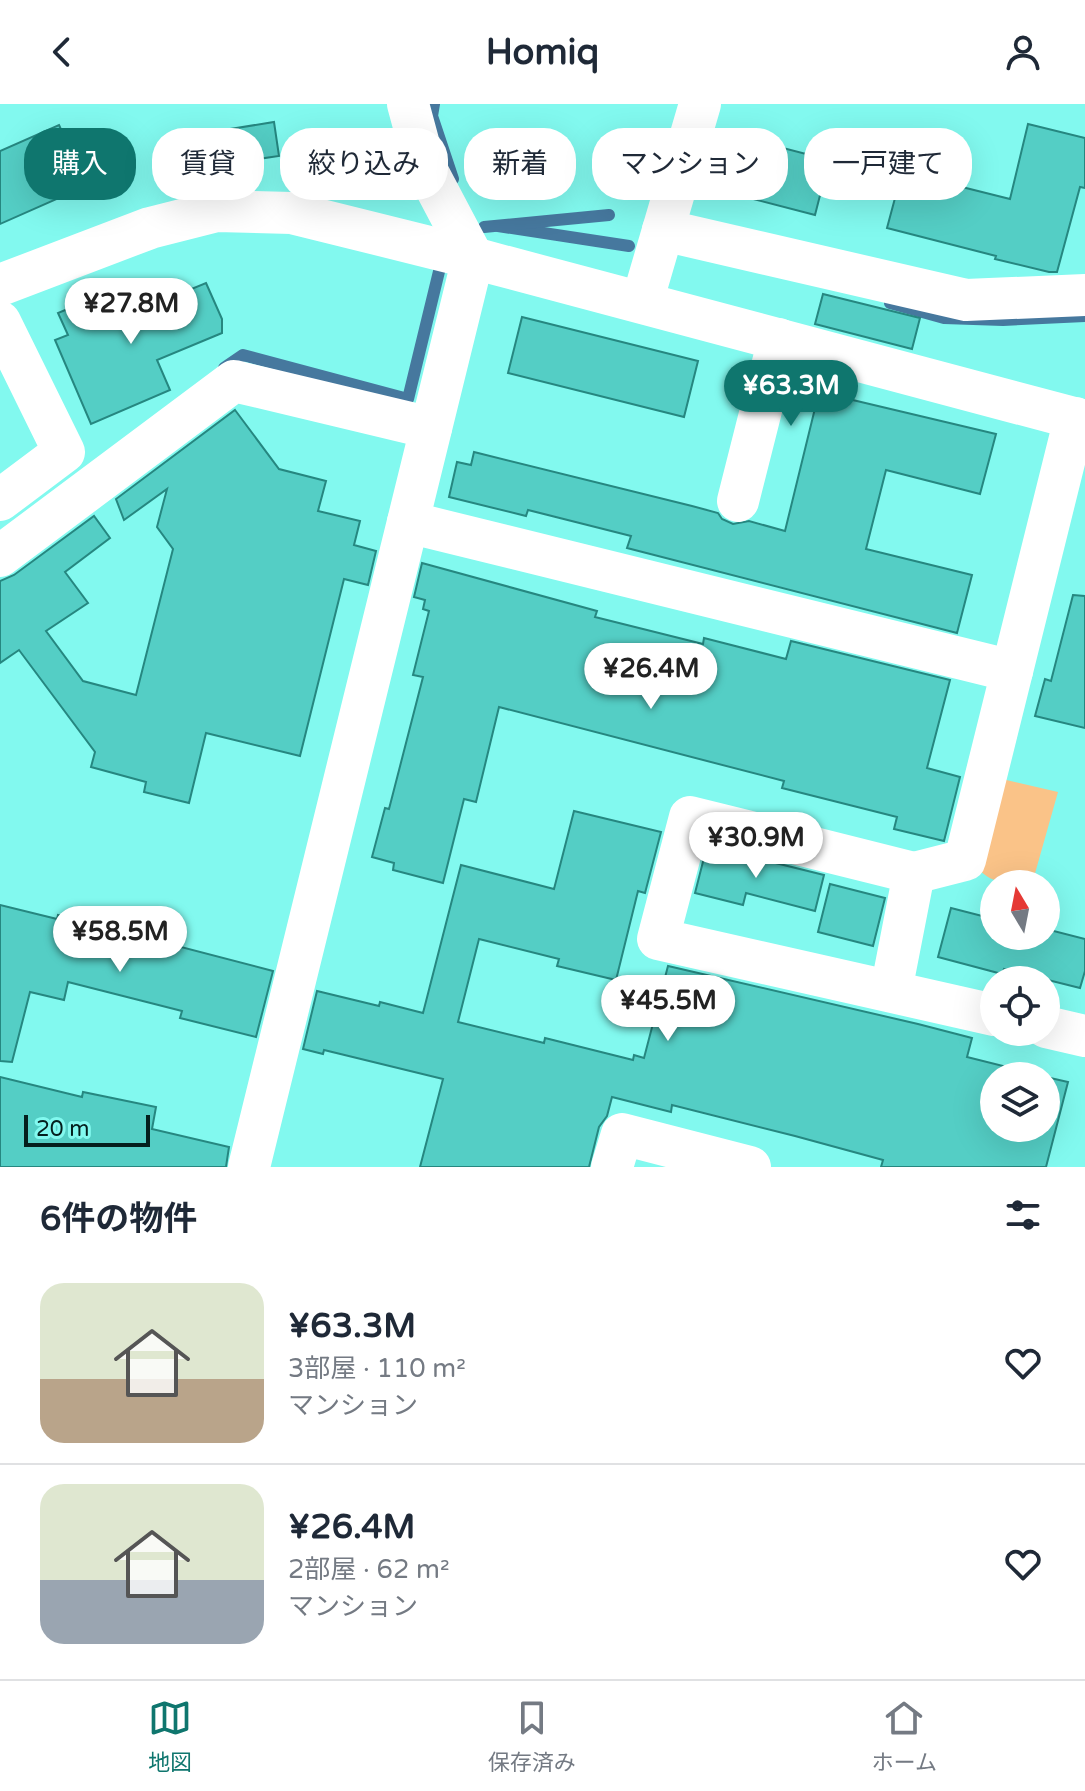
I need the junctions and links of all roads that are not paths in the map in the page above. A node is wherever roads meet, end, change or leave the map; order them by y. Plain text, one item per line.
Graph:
1 (408, 104) edge
2 (700, 104) edge
3 (663, 230) junction
4 (473, 258) junction
5 (0, 285) edge
6 (1085, 295) edge
7 (642, 302) junction
8 (0, 322) edge
9 (779, 339) junction
10 (1080, 420) edge
11 (431, 428) junction
12 (0, 500) edge
13 (738, 501) dead end
14 (408, 522) junction
15 (0, 556) edge
16 (1012, 671) junction
17 (914, 873) junction
18 (891, 991) junction
19 (980, 1012) edge
20 (1060, 1030) edge
21 (1085, 1036) edge
22 (249, 1167) edge
23 (612, 1167) edge
24 (750, 1167) edge

1 - 4 street
2 - 3 street
3 - 6 street
3 - 7 street
4 - 5 street
4 - 7 street
4 - 11 street
7 - 9 street
8 - 12 street
9 - 10 street
9 - 13 street
10 - 16 street
11 - 14 street
11 - 15 street
14 - 16 street
14 - 22 street
16 - 17 street
17 - 18 street
17 - 18 street
18 - 19 street
20 - 21 street
23 - 24 street

